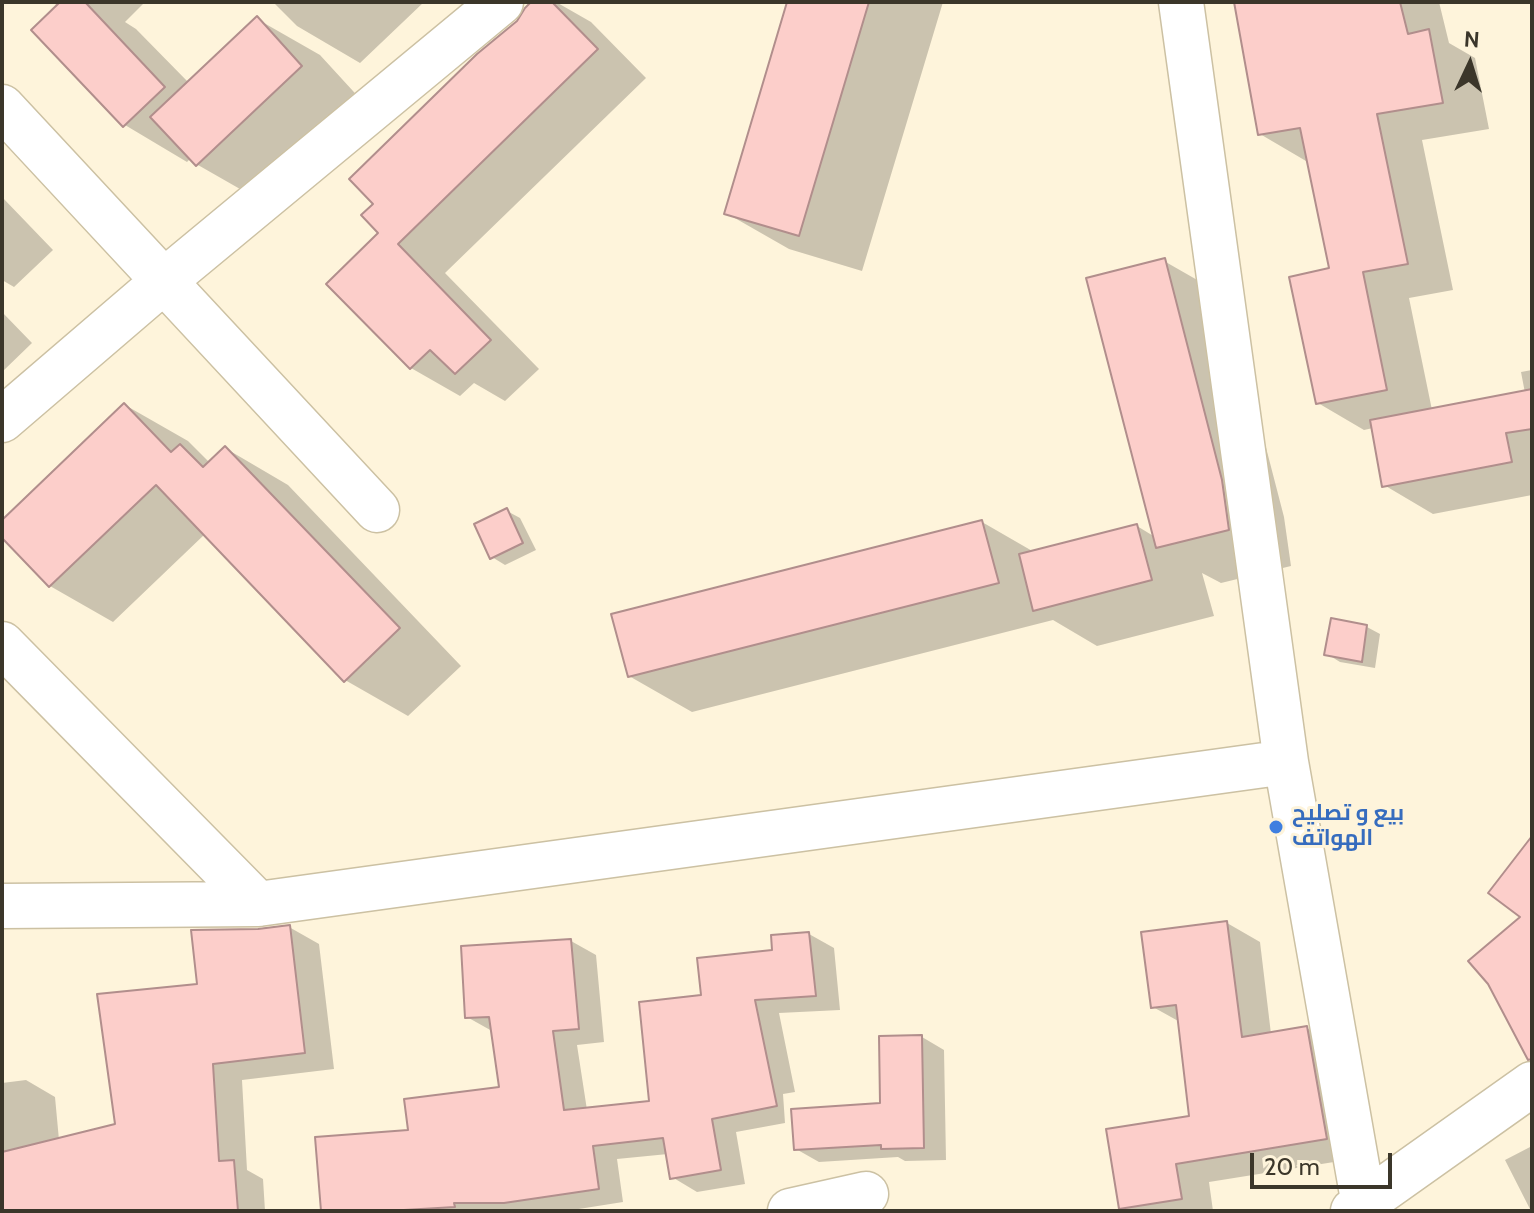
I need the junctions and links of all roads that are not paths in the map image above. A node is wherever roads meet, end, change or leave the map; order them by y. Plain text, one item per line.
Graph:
1 (501, 2) edge
2 (1181, 2) edge
3 (2, 107) edge
4 (164, 281) junction
5 (2, 420) edge
6 (377, 510) dead end
7 (2, 644) edge
8 (1286, 762) junction
9 (258, 904) junction
10 (2, 906) edge
11 (1532, 1084) edge
12 (866, 1194) dead end
13 (1361, 1209) edge
14 (790, 1211) edge

1 - 4 street
2 - 8 street
3 - 4 street
4 - 5 street
4 - 6 street
7 - 9 street
8 - 9 street
8 - 13 street
9 - 10 street
11 - 13 street
12 - 14 street

